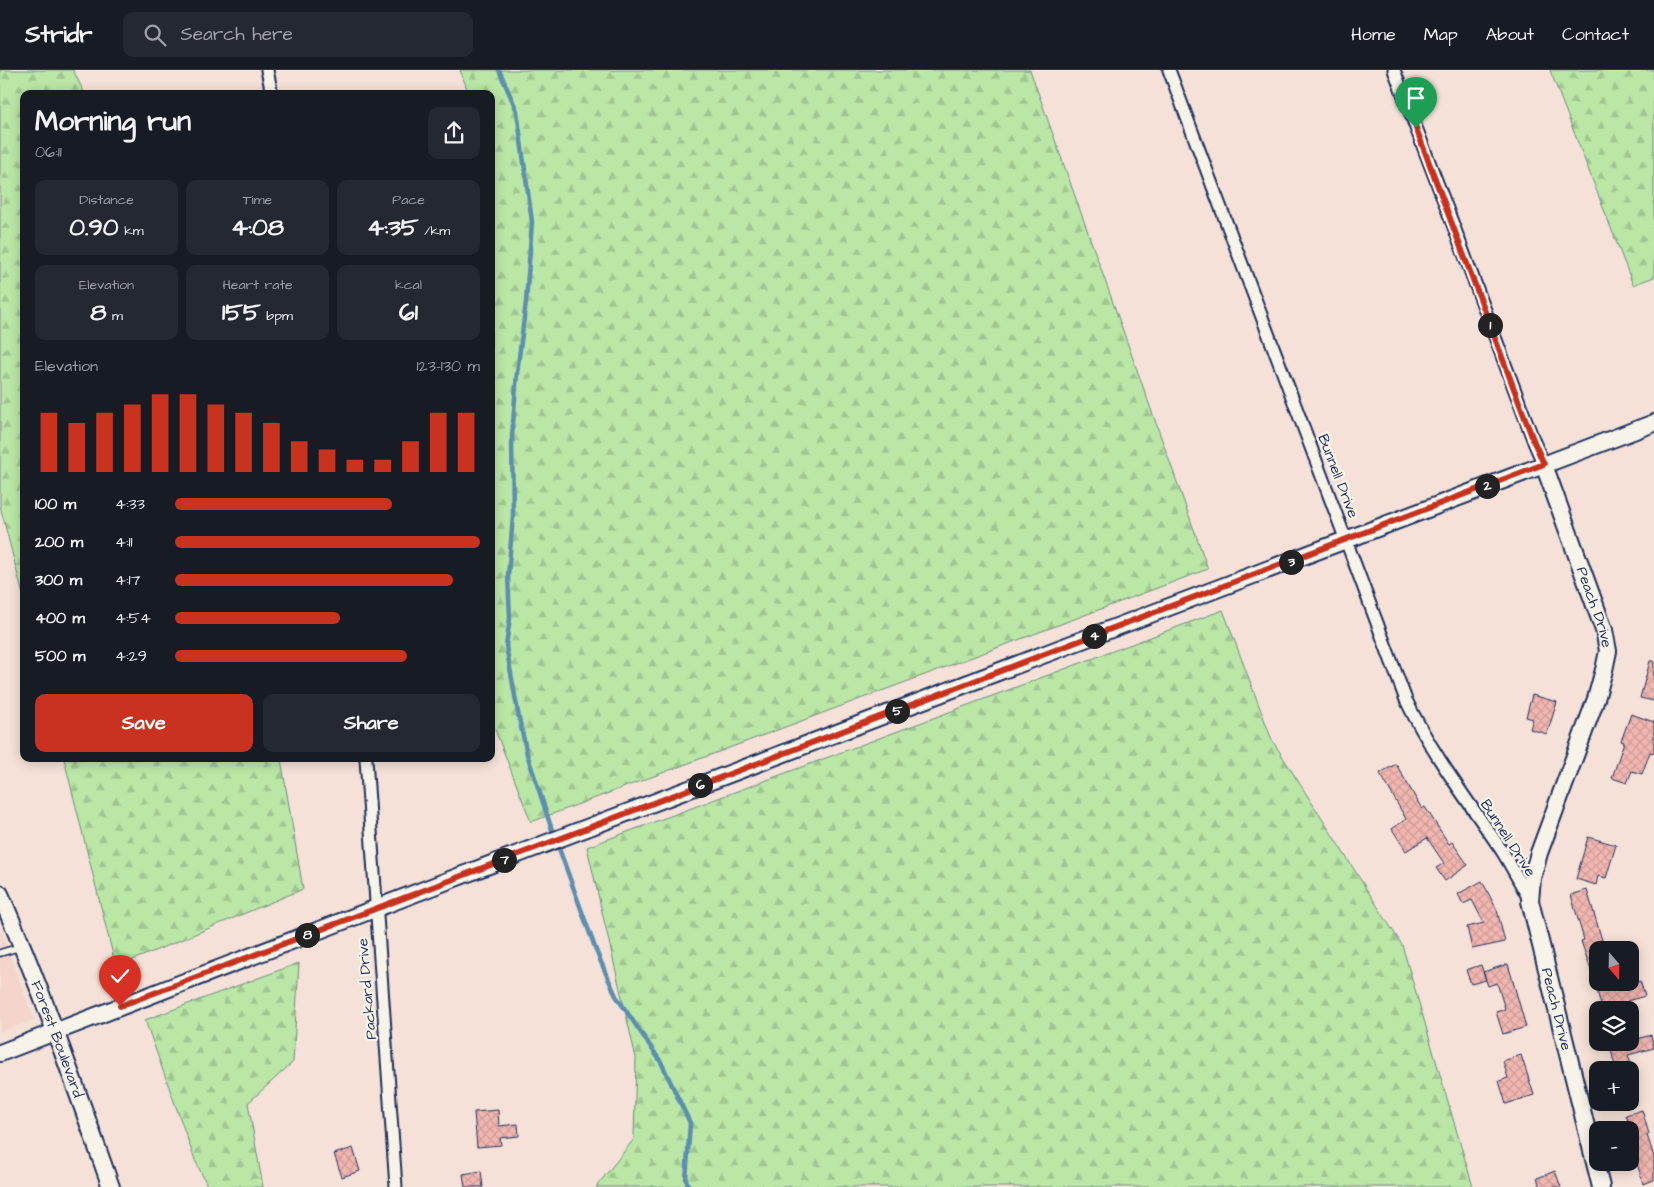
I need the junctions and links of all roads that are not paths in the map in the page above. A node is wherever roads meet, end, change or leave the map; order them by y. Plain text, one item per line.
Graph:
1 (267, 70) edge
2 (1169, 70) edge
3 (1394, 70) edge
4 (271, 90) edge
5 (1654, 423) edge
6 (1544, 464) junction
7 (1346, 541) junction
8 (366, 762) edge
9 (0, 894) edge
10 (1530, 901) junction
11 (377, 909) junction
12 (23, 946) junction
13 (0, 953) edge
14 (56, 1031) junction
15 (0, 1053) edge
16 (111, 1187) edge
17 (396, 1187) edge
18 (1600, 1187) edge

1 - 4 street
2 - 7 street, Bunnell Drive
3 - 6 street, Peach Drive
5 - 6 street
6 - 7 street
6 - 10 street, Peach Drive
7 - 10 street, Bunnell Drive
7 - 11 street
8 - 11 street, Packard Drive
9 - 12 street, Forest Boulevard
10 - 18 street, Peach Drive
11 - 14 street
11 - 17 street, Packard Drive
12 - 13 lane
12 - 14 street, Forest Boulevard
14 - 15 street
14 - 16 street, Forest Boulevard

